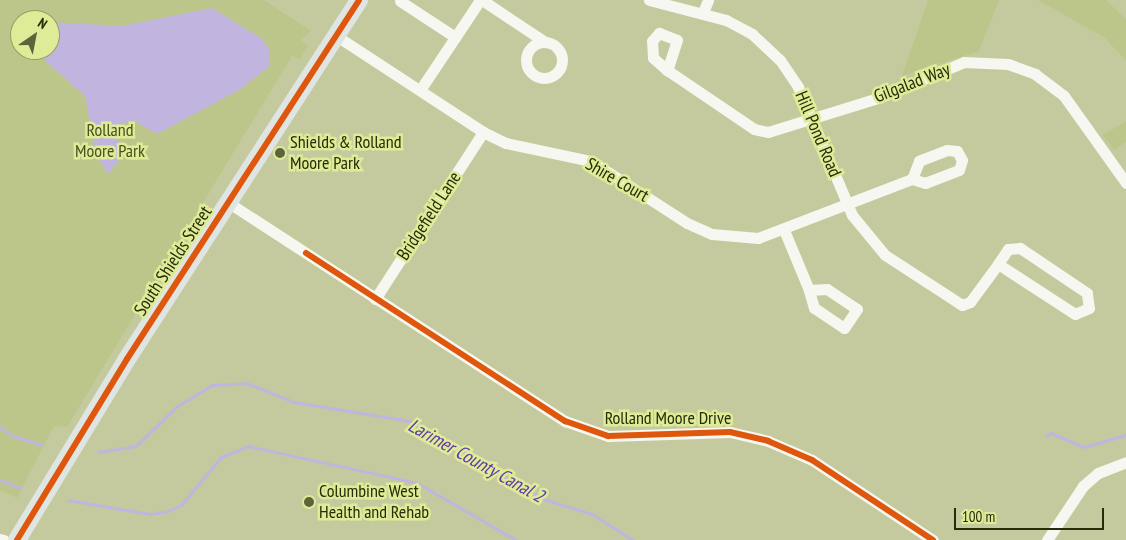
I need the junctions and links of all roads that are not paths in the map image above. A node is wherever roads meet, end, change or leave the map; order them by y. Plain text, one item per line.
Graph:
1 (359, 0) edge
2 (481, 0) edge
3 (649, 0) edge
4 (708, 0) edge
5 (400, 1) edge
6 (703, 12) junction
7 (335, 35) junction
8 (455, 37) junction
9 (545, 42) dead end
10 (667, 70) dead end
11 (420, 90) junction
12 (810, 115) junction
13 (483, 132) junction
14 (912, 179) dead end
15 (1126, 183) edge
16 (229, 203) junction
17 (848, 204) junction
18 (784, 230) junction
19 (998, 264) junction
20 (809, 290) dead end
21 (375, 299) junction
22 (1126, 462) edge
23 (0, 539) edge
24 (4, 540) edge
25 (17, 540) edge
26 (934, 540) edge
27 (1046, 540) edge

1 - 7 main road, South Shields Street
2 - 8 street
2 - 9 street
3 - 6 street, Hill Pond Road
4 - 6 street
5 - 8 street
6 - 12 street, Hill Pond Road
7 - 11 street, Shire Court
7 - 16 main road, South Shields Street
8 - 11 street
10 - 12 street, Gilgalad Way
11 - 13 street, Shire Court
12 - 15 street, Gilgalad Way
12 - 17 street, Hill Pond Road
13 - 18 street, Shire Court
13 - 21 street, Bridgefield Lane
14 - 17 street, Shire Court
16 - 21 street, Rolland Moore Drive
16 - 25 main road, South Shields Street
17 - 18 street, Shire Court
17 - 19 street, Hill Pond Road
18 - 20 street
19 - 19 street
21 - 26 street, Rolland Moore Drive
22 - 27 street
23 - 24 street

